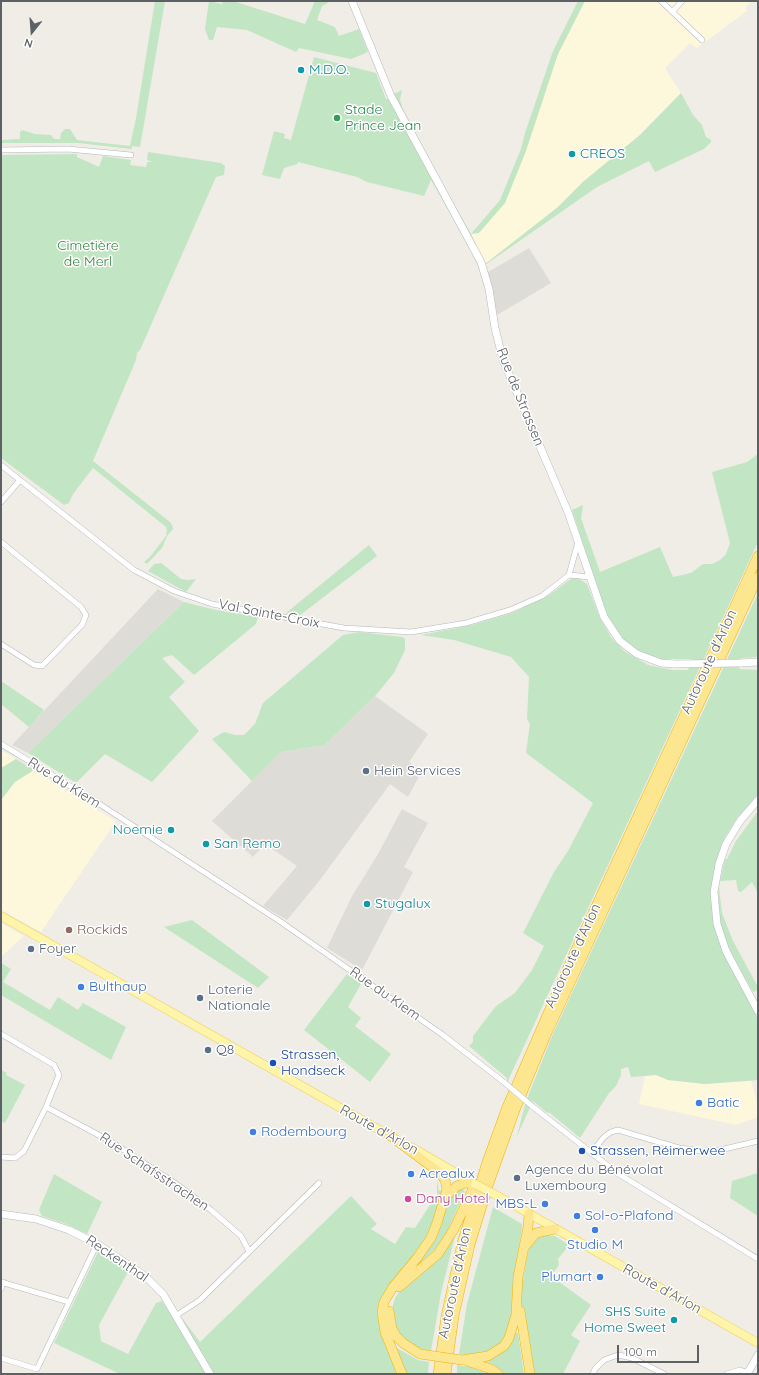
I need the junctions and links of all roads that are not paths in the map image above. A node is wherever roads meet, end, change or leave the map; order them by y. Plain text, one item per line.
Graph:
1 (352, 1) edge
2 (661, 1) edge
3 (682, 1) edge
4 (672, 12) junction
5 (702, 40) dead end
6 (1, 150) edge
7 (131, 155) dead end
8 (1, 465) edge
9 (20, 480) junction
10 (1, 502) edge
11 (578, 539) junction
12 (1, 542) edge
13 (758, 556) edge
14 (569, 575) junction
15 (758, 576) edge
16 (590, 577) junction
17 (1, 644) edge
18 (758, 662) edge
19 (1, 744) edge
20 (758, 800) edge
21 (1, 916) edge
22 (758, 1011) edge
23 (1, 1034) edge
24 (46, 1107) junction
25 (388, 1134) junction
26 (758, 1142) edge
27 (591, 1153) junction
28 (1, 1157) edge
29 (487, 1162) junction
30 (469, 1182) junction
31 (319, 1183) dead end
32 (446, 1196) junction
33 (1, 1214) edge
34 (529, 1214) junction
35 (555, 1229) junction
36 (97, 1244) junction
37 (524, 1250) junction
38 (249, 1251) junction
39 (758, 1259) edge
40 (2, 1282) edge
41 (1, 1290) edge
42 (517, 1291) junction
43 (389, 1294) junction
44 (69, 1302) junction
45 (177, 1315) junction
46 (758, 1343) edge
47 (420, 1354) junction
48 (758, 1355) edge
49 (1, 1358) edge
50 (462, 1360) junction
51 (748, 1373) edge
52 (210, 1374) edge
53 (402, 1374) edge
54 (438, 1374) edge
55 (446, 1374) edge
56 (498, 1374) edge
57 (530, 1374) edge
58 (593, 1374) edge
59 (664, 1374) edge
60 (727, 1374) edge

1 - 11 main road, Rue de Strassen
2 - 4 street
3 - 4 street
4 - 5 street
6 - 7 street
8 - 9 street, Val Sainte-Croix
9 - 10 street
9 - 14 street, Val Sainte-Croix
11 - 14 street
11 - 16 main road, Rue de Strassen
12 - 17 street
13 - 29 highway, Autoroute d'Arlon
14 - 16 street
15 - 55 highway, Autoroute d'Arlon
16 - 18 main road, Rue de Strassen, bridge
19 - 27 street, Rue du Kiem, bridge
20 - 22 main road
21 - 25 main road, Route d'Arlon
23 - 24 street
24 - 28 street
24 - 38 street, Rue Schafsstrachen
25 - 30 main road, Route d'Arlon
25 - 32 highway
26 - 27 street
27 - 39 street, Rue du Kiem
29 - 47 highway
29 - 54 highway, Autoroute d'Arlon
30 - 32 highway
30 - 34 main road, Route d'Arlon, bridge
31 - 38 street
32 - 43 highway
33 - 36 main road, Reckenthal
34 - 35 main road, Route d'Arlon
34 - 37 highway
35 - 37 highway
35 - 46 main road, Route d'Arlon
36 - 44 street
36 - 45 main road, Reckenthal
37 - 42 highway
38 - 45 street
40 - 41 street
40 - 44 street
42 - 50 highway
42 - 57 highway
43 - 47 highway
43 - 53 highway
44 - 49 street
45 - 52 main road, Reckenthal
47 - 50 highway, bridge
48 - 51 main road
50 - 56 highway
51 - 60 street
58 - 59 street

